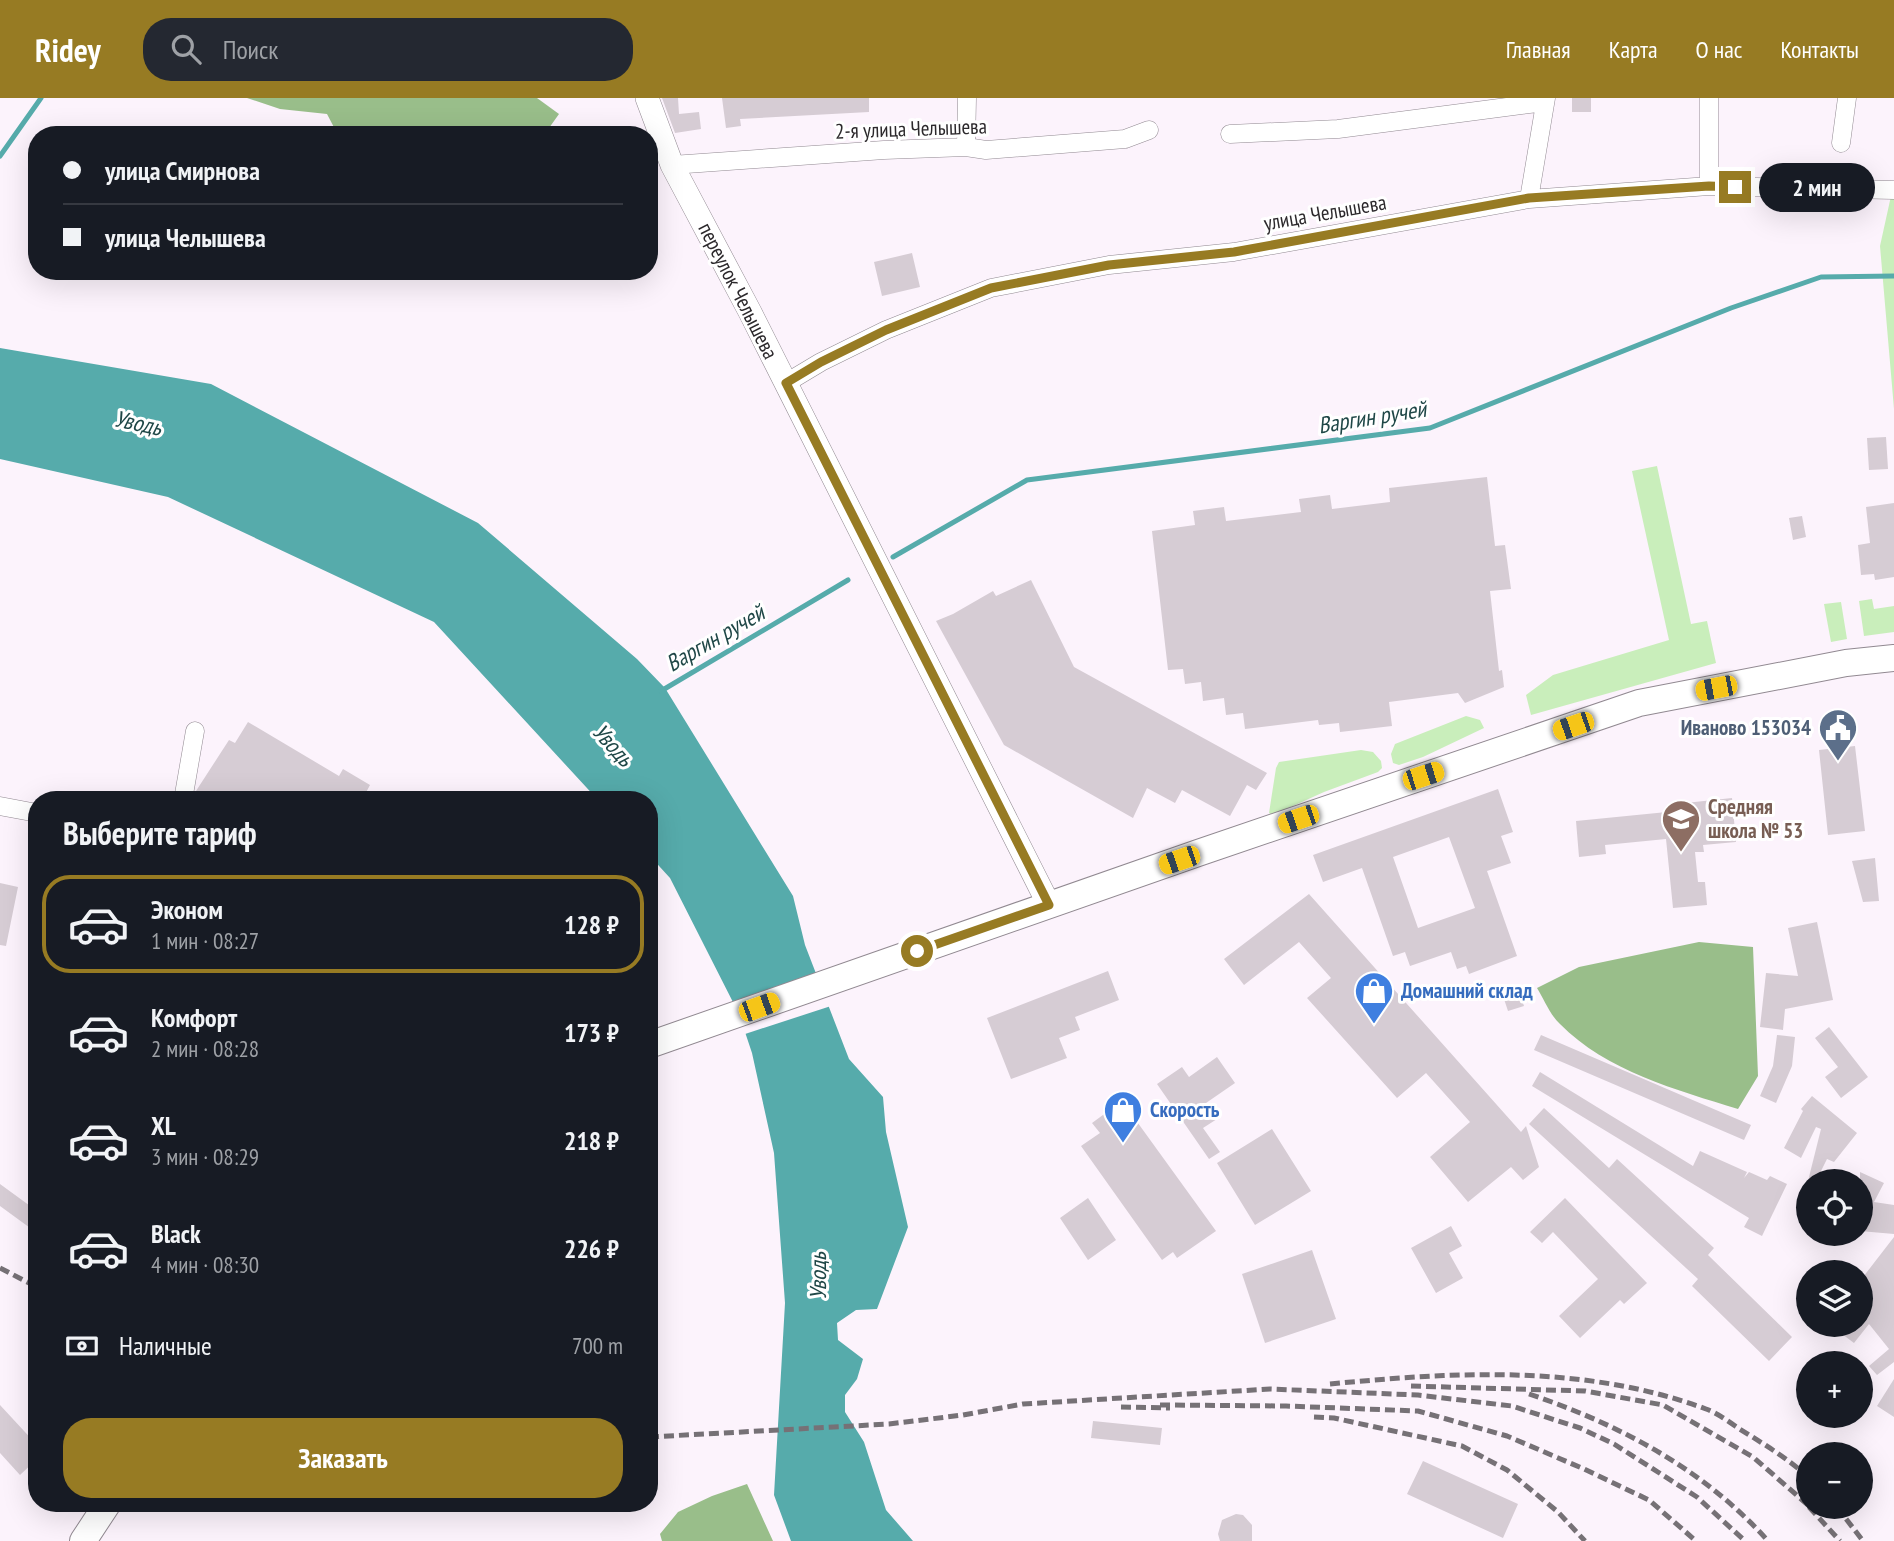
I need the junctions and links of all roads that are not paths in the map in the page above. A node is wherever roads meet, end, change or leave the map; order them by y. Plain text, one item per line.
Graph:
1 (648, 98) edge
2 (967, 98) edge
3 (1709, 98) edge
4 (1847, 98) edge
5 (1545, 100) edge
6 (1149, 130) dead end
7 (1230, 134) dead end
8 (1841, 143) dead end
9 (966, 147) junction
10 (672, 165) junction
11 (1709, 186) junction
12 (1894, 190) edge
13 (1529, 198) junction
14 (786, 383) junction
15 (1894, 658) edge
16 (195, 731) dead end
17 (185, 791) edge
18 (0, 806) edge
19 (28, 811) edge
20 (1049, 905) junction
21 (658, 1042) edge
22 (102, 1512) edge
23 (83, 1541) edge

1 - 10 street, переулок Челышева
2 - 9 street
3 - 11 street
4 - 8 street
5 - 7 street
5 - 13 street
6 - 9 street, 2-я улица Челышева
9 - 10 street, 2-я улица Челышева
10 - 14 street, переулок Челышева
11 - 12 street, улица Челышева
11 - 13 street, улица Челышева
13 - 14 street, улица Челышева
14 - 20 street, переулок Челышева
15 - 20 main road
16 - 17 street
18 - 19 street
20 - 21 main road
22 - 23 main road

